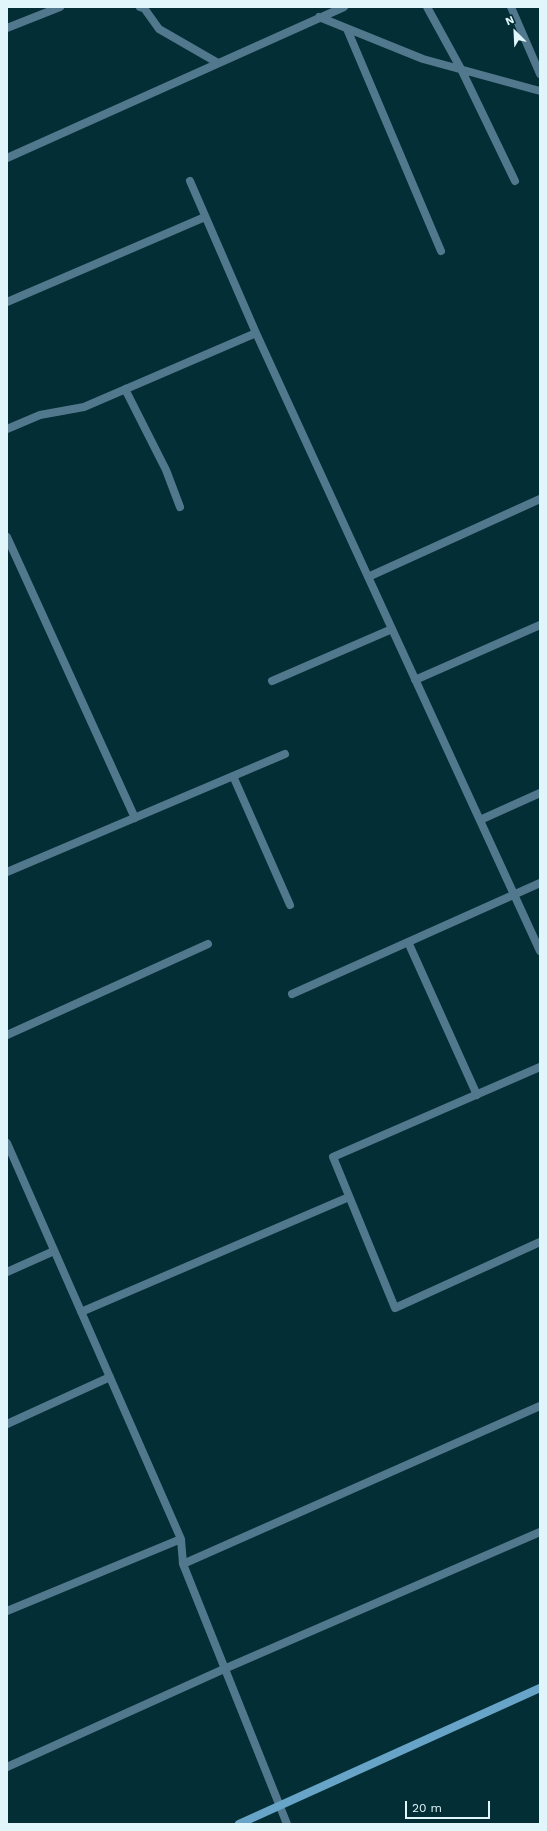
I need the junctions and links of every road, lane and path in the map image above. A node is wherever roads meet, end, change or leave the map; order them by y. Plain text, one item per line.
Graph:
1 (60, 7) edge
2 (140, 7) edge
3 (344, 7) edge
4 (427, 7) edge
5 (511, 7) edge
6 (319, 18) junction
7 (7, 28) edge
8 (347, 29) junction
9 (218, 63) junction
10 (461, 69) junction
11 (540, 74) edge
12 (540, 91) edge
13 (7, 158) edge
14 (190, 181) dead end
15 (515, 181) dead end
16 (205, 217) junction
17 (441, 251) dead end
18 (7, 302) edge
19 (256, 333) junction
20 (125, 389) junction
21 (7, 429) edge
22 (540, 499) edge
23 (180, 507) dead end
24 (7, 537) edge
25 (368, 577) junction
26 (540, 625) edge
27 (392, 629) junction
28 (415, 680) junction
29 (272, 681) dead end
30 (285, 754) dead end
31 (233, 776) junction
32 (540, 793) edge
33 (136, 818) junction
34 (480, 820) junction
35 (7, 872) edge
36 (540, 883) edge
37 (514, 894) junction
38 (290, 905) dead end
39 (408, 942) junction
40 (208, 944) dead end
41 (540, 951) edge
42 (292, 994) dead end
43 (7, 1035) edge
44 (540, 1067) edge
45 (476, 1095) junction
46 (7, 1143) edge
47 (9, 1155) edge
48 (349, 1197) junction
49 (540, 1242) edge
50 (54, 1251) junction
51 (7, 1272) edge
52 (81, 1312) junction
53 (110, 1377) junction
54 (540, 1406) edge
55 (7, 1424) edge
56 (540, 1532) edge
57 (181, 1539) junction
58 (182, 1564) junction
59 (7, 1612) edge
60 (224, 1669) junction
61 (540, 1688) edge
62 (7, 1767) edge
63 (279, 1806) junction
64 (239, 1824) edge
65 (287, 1824) edge

1 - 7 street
2 - 9 street
3 - 6 street
4 - 10 street
5 - 11 street
6 - 8 street
6 - 9 street
8 - 10 street
8 - 17 street
9 - 13 street
10 - 12 street
10 - 15 street
14 - 16 street
16 - 18 street
16 - 19 street
19 - 20 street
19 - 25 street
20 - 21 street
20 - 23 street
22 - 25 street
24 - 33 street
25 - 27 street
26 - 28 street
27 - 28 street
27 - 29 street
28 - 34 street
30 - 31 street
31 - 33 street
31 - 38 street
32 - 34 street
33 - 35 street
34 - 37 street
36 - 37 street
37 - 39 street
37 - 41 street
39 - 42 street
39 - 45 street
40 - 43 street
44 - 45 street
45 - 48 street
46 - 47 street
47 - 50 street
48 - 49 street
48 - 52 street
50 - 51 street
50 - 52 street
52 - 53 street
53 - 55 street
53 - 57 street
54 - 58 street
56 - 60 street
57 - 58 street
57 - 59 street
58 - 60 street
60 - 62 street
60 - 63 street
61 - 63 street
63 - 64 street
63 - 65 street

